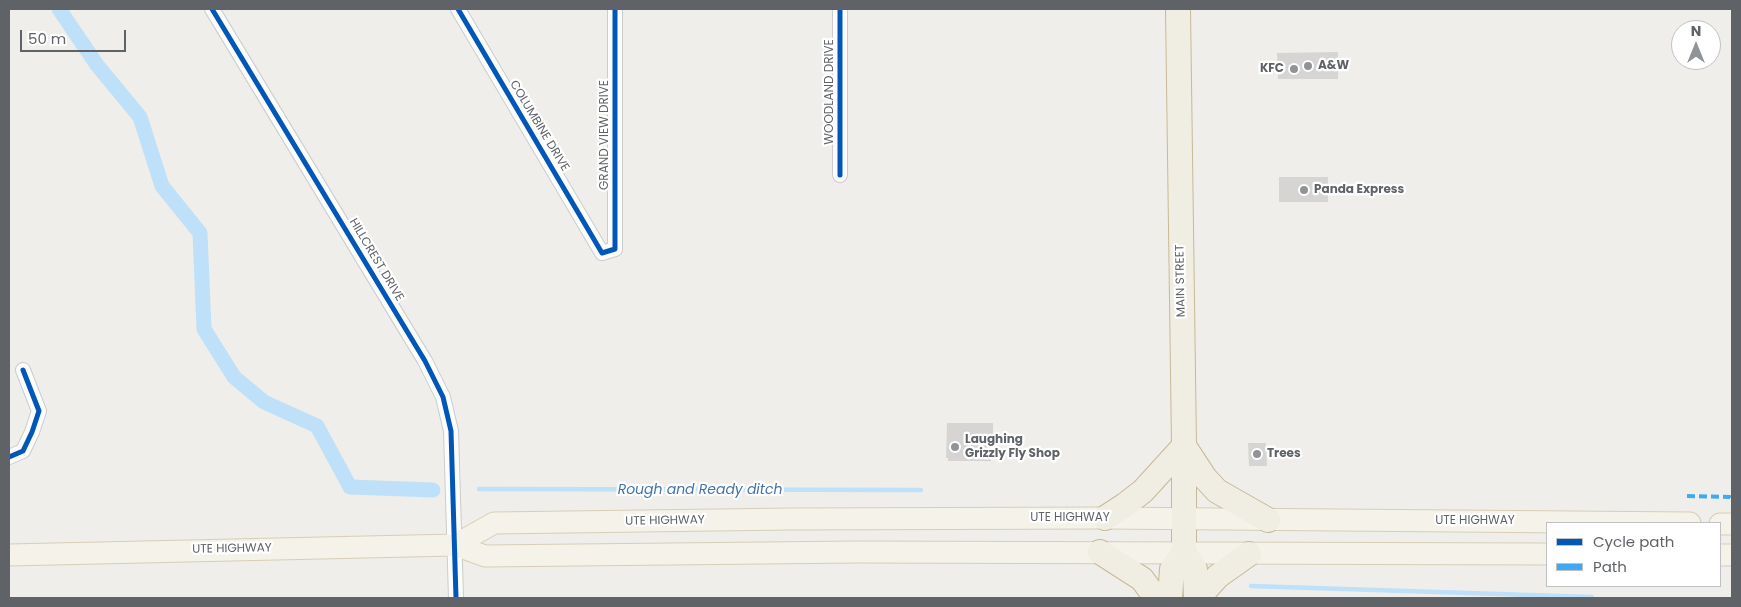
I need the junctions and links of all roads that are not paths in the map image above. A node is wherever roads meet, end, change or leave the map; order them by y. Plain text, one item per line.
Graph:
1 (212, 9) edge
2 (458, 9) edge
3 (615, 9) edge
4 (840, 9) edge
5 (1178, 9) edge
6 (840, 175) dead end
7 (602, 253) joint
8 (23, 370) dead end
9 (1184, 446) junction
10 (9, 457) edge
11 (1105, 518) junction
12 (1184, 519) junction
13 (1268, 520) junction
14 (1549, 522) edge
15 (455, 545) junction
16 (1100, 552) junction
17 (1184, 552) junction
18 (1249, 554) junction
19 (1546, 554) edge
20 (9, 555) edge
21 (456, 598) edge
22 (1156, 598) edge
23 (1170, 598) edge
24 (1197, 598) edge

1 - 15 street, HILLCREST DRIVE
2 - 7 street, COLUMBINE DRIVE
3 - 7 street, GRAND VIEW DRIVE
4 - 6 street, WOODLAND DRIVE
5 - 9 highway, MAIN STREET
8 - 10 street
9 - 11 highway
9 - 12 highway, MAIN STREET
9 - 13 highway
11 - 12 main road, UTE HIGHWAY
11 - 15 main road, UTE HIGHWAY
12 - 13 main road, UTE HIGHWAY
12 - 17 highway, MAIN STREET
13 - 14 main road, UTE HIGHWAY
15 - 16 main road, UTE HIGHWAY
15 - 20 main road, UTE HIGHWAY
15 - 21 street, HILLCREST DRIVE
16 - 17 main road, UTE HIGHWAY
16 - 22 highway
17 - 18 main road, UTE HIGHWAY
17 - 23 highway
17 - 24 highway, MAIN STREET
18 - 19 main road, UTE HIGHWAY
18 - 24 highway

